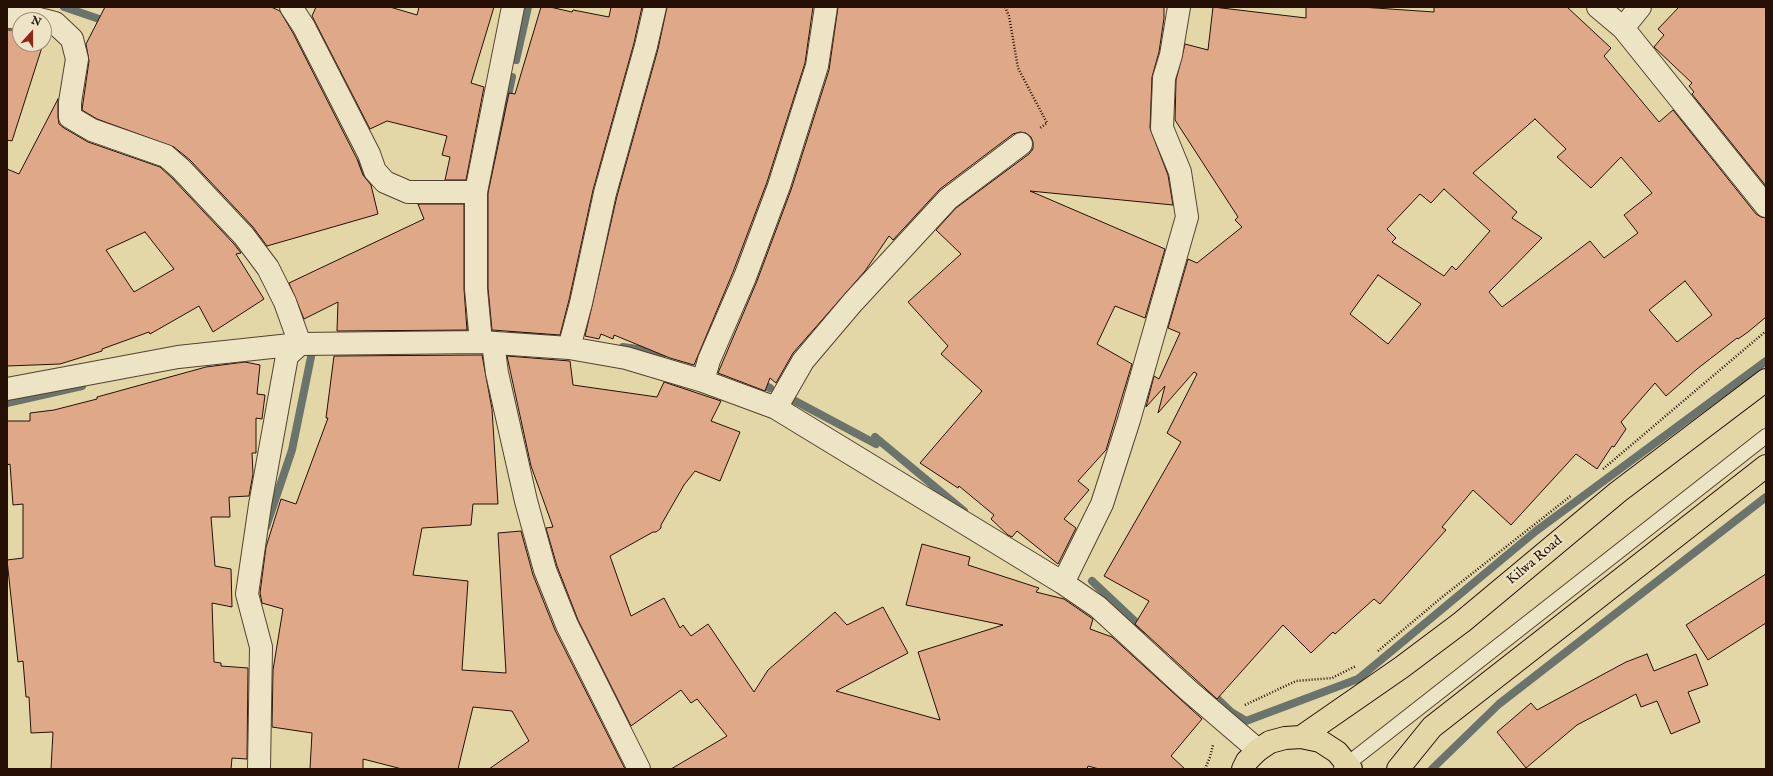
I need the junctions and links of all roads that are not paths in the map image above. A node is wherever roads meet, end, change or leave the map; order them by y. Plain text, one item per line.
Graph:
1 (291, 7) edge
2 (513, 7) edge
3 (655, 7) edge
4 (826, 7) edge
5 (1179, 7) edge
6 (1598, 7) edge
7 (1640, 7) edge
8 (52, 23) edge
9 (1623, 28) junction
10 (1021, 144) road end
11 (476, 192) junction
12 (1766, 206) edge
13 (487, 342) junction
14 (300, 344) junction
15 (569, 348) junction
16 (1766, 380) edge
17 (703, 381) junction
18 (7, 389) edge
19 (776, 408) junction
20 (1766, 436) edge
21 (1766, 466) edge
22 (1063, 583) junction
23 (1301, 736) junction
24 (1246, 762) edge
25 (1347, 767) edge
26 (259, 769) edge
27 (639, 769) edge
28 (1398, 769) edge

1 - 11 street
2 - 11 street
3 - 15 street
4 - 17 street
5 - 22 street
6 - 9 street
7 - 9 street
8 - 14 street
9 - 12 street
10 - 19 street
11 - 13 street
13 - 14 street
13 - 15 street
13 - 27 street
14 - 18 street
14 - 26 street
15 - 17 street
16 - 23 highway, Kilwa Road
17 - 19 street
19 - 22 street
20 - 25 lane
21 - 28 highway
22 - 24 street
23 - 24 highway
23 - 25 highway

